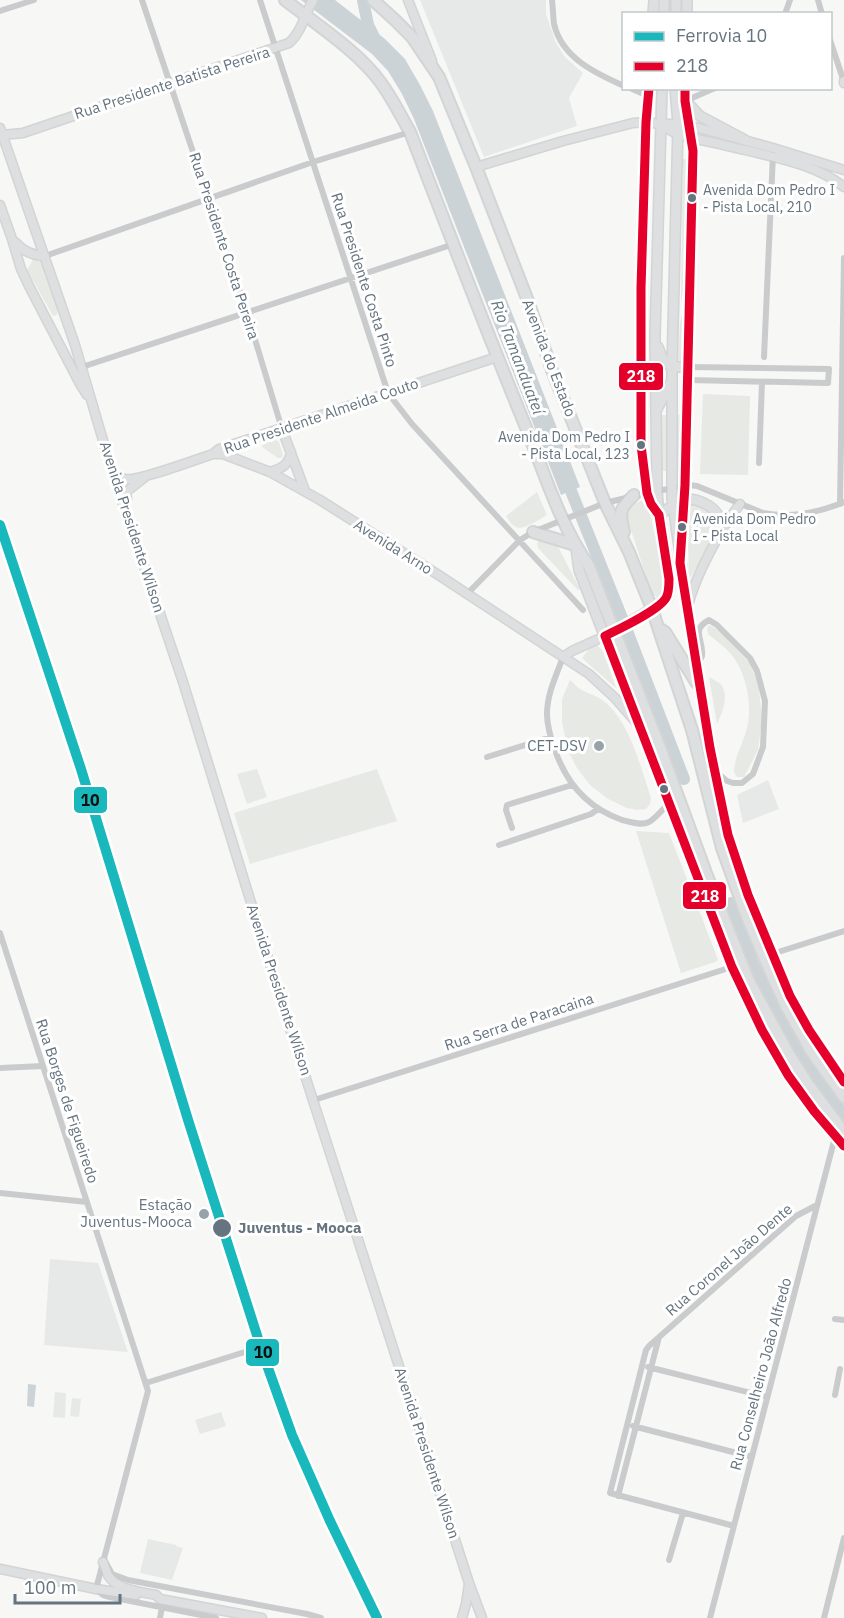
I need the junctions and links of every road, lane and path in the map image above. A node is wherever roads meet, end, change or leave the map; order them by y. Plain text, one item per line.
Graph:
1 (34, 0) edge
2 (142, 0) edge
3 (260, 0) edge
4 (285, 0) edge
5 (313, 0) edge
6 (408, 0) edge
7 (552, 0) edge
8 (376, 2) edge
9 (0, 11) edge
10 (306, 13) junction
11 (832, 43) edge
12 (276, 49) junction
13 (439, 77) junction
14 (844, 82) edge
15 (170, 84) junction
16 (622, 85) edge
17 (662, 90) edge
18 (675, 90) edge
19 (676, 90) edge
20 (686, 90) edge
21 (711, 90) edge
22 (648, 92) edge
23 (685, 100) junction
24 (646, 122) junction
25 (660, 124) junction
26 (678, 124) junction
27 (690, 126) junction
28 (1, 132) edge
29 (410, 132) junction
30 (23, 133) junction
31 (677, 134) junction
32 (691, 138) junction
33 (745, 140) junction
34 (6, 145) junction
35 (773, 153) junction
36 (313, 162) junction
37 (476, 167) junction
38 (844, 170) edge
39 (844, 187) edge
40 (209, 198) junction
41 (0, 206) edge
42 (12, 239) junction
43 (454, 244) junction
44 (32, 255) junction
45 (45, 256) junction
46 (844, 258) edge
47 (21, 268) junction
48 (350, 278) junction
49 (641, 288) junction
50 (690, 288) junction
51 (247, 313) junction
52 (656, 313) junction
53 (674, 321) junction
54 (655, 336) junction
55 (497, 357) junction
56 (764, 357) dead end
57 (672, 367) junction
58 (688, 367) junction
59 (82, 368) junction
60 (750, 368) junction
61 (779, 368) junction
62 (672, 380) junction
63 (688, 380) junction
64 (751, 381) junction
65 (762, 381) junction
66 (779, 382) junction
67 (388, 393) junction
68 (89, 398) junction
69 (656, 412) junction
70 (282, 429) junction
71 (291, 452) junction
72 (213, 454) junction
73 (759, 463) dead end
74 (112, 471) junction
75 (270, 472) junction
76 (146, 475) junction
77 (685, 485) junction
78 (672, 488) junction
79 (657, 491) junction
80 (305, 492) junction
81 (647, 493) junction
82 (634, 495) junction
83 (683, 500) junction
84 (602, 503) junction
85 (842, 503) edge
86 (740, 504) junction
87 (124, 506) junction
88 (673, 506) junction
89 (659, 515) junction
90 (566, 518) junction
91 (724, 525) junction
92 (532, 532) junction
93 (520, 540) junction
94 (576, 547) junction
95 (629, 552) junction
96 (681, 563) junction
97 (467, 594) junction
98 (688, 607) junction
99 (652, 609) junction
100 (583, 610) dead end
101 (658, 627) junction
102 (610, 634) junction
103 (563, 657) junction
104 (698, 666) junction
105 (700, 686) junction
106 (640, 727) junction
107 (551, 737) junction
108 (487, 757) dead end
109 (715, 771) junction
110 (572, 785) junction
111 (669, 803) junction
112 (598, 808) junction
113 (512, 828) dead end
114 (499, 844) dead end
115 (844, 932) edge
116 (0, 933) edge
117 (772, 954) junction
118 (732, 967) junction
119 (43, 1066) junction
120 (0, 1068) edge
121 (844, 1082) edge
122 (844, 1097) edge
123 (314, 1100) junction
124 (840, 1135) edge
125 (844, 1146) edge
126 (0, 1193) edge
127 (87, 1202) junction
128 (817, 1205) junction
129 (835, 1319) dead end
130 (844, 1320) edge
131 (659, 1336) junction
132 (248, 1351) dead end
133 (642, 1366) junction
134 (651, 1368) junction
135 (841, 1374) edge
136 (146, 1383) junction
137 (835, 1395) dead end
138 (767, 1397) junction
139 (626, 1425) junction
140 (635, 1427) junction
141 (752, 1457) junction
142 (618, 1496) junction
143 (683, 1513) junction
144 (734, 1526) junction
145 (844, 1538) edge
146 (669, 1560) dead end
147 (104, 1562) junction
148 (841, 1564) edge
149 (0, 1569) edge
150 (469, 1583) junction
151 (96, 1589) junction
152 (161, 1603) junction
153 (160, 1618) edge
154 (216, 1618) edge
155 (262, 1618) edge
156 (321, 1618) edge
157 (462, 1618) edge
158 (482, 1618) edge
159 (710, 1618) edge
160 (824, 1618) edge

1 - 9 street
2 - 15 street, Rua Presidente Costa Pereira
3 - 12 street, Rua Presidente Costa Pinto
4 - 10 highway
5 - 10 main road, Rua Presidente Batista Pereira
6 - 13 main road
7 - 16 street
8 - 13 highway, Avenida do Estado
10 - 12 main road, Rua Presidente Batista Pereira
10 - 29 highway
11 - 14 street
12 - 15 main road, Rua Presidente Batista Pereira
12 - 36 street, Rua Presidente Costa Pinto
13 - 37 highway, Avenida do Estado
15 - 30 main road, Rua Presidente Batista Pereira
15 - 40 street, Rua Presidente Costa Pereira
17 - 25 main road
18 - 26 main road
19 - 23 main road
20 - 23 main road
21 - 23 street
22 - 24 main road
23 - 27 main road
23 - 33 main road
24 - 25 main road
24 - 37 main road
24 - 49 main road
25 - 26 main road
25 - 31 main road
25 - 52 main road
26 - 27 main road
26 - 31 main road
27 - 32 main road
27 - 33 main road
28 - 30 main road, Rua Presidente Batista Pereira
28 - 34 main road, Avenida Presidente Wilson
29 - 36 street
29 - 43 highway
30 - 34 main road, Rua Presidente Batista Pereira
31 - 32 main road
31 - 53 main road
32 - 35 main road
32 - 50 main road
33 - 35 main road
34 - 45 main road, Avenida Presidente Wilson
35 - 38 main road
35 - 39 main road
35 - 56 street
36 - 40 street
36 - 48 street, Rua Presidente Costa Pinto
37 - 84 highway, Avenida do Estado
40 - 45 street
40 - 51 street, Rua Presidente Costa Pereira
41 - 42 main road, Avenida Presidente Wilson
42 - 44 main road
42 - 47 main road, Avenida Presidente Wilson
43 - 48 street
43 - 55 highway
44 - 45 main road
44 - 47 main road
45 - 59 main road, Avenida Presidente Wilson
46 - 85 street
47 - 68 main road, Avenida Presidente Wilson
48 - 51 street
48 - 67 street, Rua Presidente Costa Pinto
49 - 52 main road
49 - 81 main road
50 - 53 main road
50 - 58 main road
51 - 59 street
51 - 70 street, Rua Presidente Costa Pereira
52 - 54 main road
53 - 57 main road
54 - 57 main road
54 - 69 main road
55 - 67 main road, Rua Presidente Almeida Couto
55 - 90 highway
57 - 58 main road
57 - 62 main road
58 - 60 street
58 - 63 main road
59 - 68 main road, Avenida Presidente Wilson
60 - 61 street
60 - 64 street
61 - 66 street
61 - 66 street
62 - 63 main road
62 - 69 main road
62 - 78 main road
63 - 64 street
63 - 77 main road
64 - 65 street
65 - 66 street
65 - 73 street
67 - 70 main road, Rua Presidente Almeida Couto
67 - 93 street, Rua Presidente Costa Pinto
68 - 74 main road, Avenida Presidente Wilson
69 - 79 main road
70 - 71 main road, Rua Presidente Costa Pereira
70 - 72 main road, Rua Presidente Almeida Couto
71 - 75 main road
71 - 80 main road, Rua Presidente Costa Pereira
72 - 75 main road, Avenida Arno
72 - 76 main road, Rua Presidente Almeida Couto
74 - 76 main road, Rua Presidente Almeida Couto
74 - 87 main road, Avenida Presidente Wilson
75 - 80 main road, Avenida Arno
76 - 87 main road, Rua Presidente Almeida Couto
77 - 78 street
77 - 83 main road
77 - 86 street
78 - 79 street
78 - 88 main road
79 - 81 street
79 - 89 main road
80 - 97 main road, Avenida Arno
81 - 82 street
81 - 89 main road
82 - 84 street
82 - 95 highway
83 - 88 main road
83 - 91 main road
83 - 96 main road
84 - 90 street
84 - 95 highway, Avenida do Estado
85 - 86 street
86 - 91 main road
87 - 123 main road, Avenida Presidente Wilson
88 - 89 main road
88 - 96 main road
89 - 99 highway
90 - 92 street
90 - 94 highway
91 - 98 main road
92 - 93 street
92 - 94 highway
93 - 97 street
93 - 100 street, Rua Presidente Costa Pinto
94 - 102 highway
95 - 99 highway, Avenida do Estado
96 - 98 main road
97 - 103 main road, Avenida Arno
98 - 104 main road
99 - 101 highway, Avenida do Estado
99 - 102 highway
101 - 105 highway
101 - 122 highway, Avenida do Estado
102 - 103 main road
102 - 106 main road
102 - 124 highway
103 - 106 main road, Avenida Arno
103 - 107 street
104 - 105 main road
104 - 109 street
105 - 109 main road
106 - 111 main road
107 - 108 street
107 - 110 street
109 - 117 main road
110 - 112 street
110 - 113 street
111 - 112 street
111 - 118 main road
112 - 114 street
115 - 117 street
116 - 119 street, Rua Borges de Figueiredo
117 - 121 main road
118 - 123 street, Rua Serra de Paracaina
118 - 124 main road
119 - 120 street
119 - 127 street, Rua Borges de Figueiredo
123 - 150 main road, Avenida Presidente Wilson
124 - 125 main road
124 - 128 street, Rua Conselheiro João Alfredo
126 - 127 street
127 - 136 street, Rua Borges de Figueiredo
128 - 131 street, Rua Coronel João Dente
128 - 138 street, Rua Conselheiro João Alfredo
129 - 130 street
131 - 133 street, Rua Coronel João Dente
131 - 134 street, Rua Coronel João Dente
132 - 136 street
133 - 134 street
133 - 139 street, Rua Coronel João Dente
134 - 138 street
134 - 140 street, Rua Coronel João Dente
135 - 137 street
136 - 147 street, Rua Borges de Figueiredo
138 - 141 street, Rua Conselheiro João Alfredo
139 - 140 street
139 - 142 street, Rua Coronel João Dente
140 - 141 street
140 - 142 street, Rua Coronel João Dente
141 - 144 street, Rua Conselheiro João Alfredo
142 - 143 street
143 - 144 street
143 - 146 street
144 - 159 street, Rua Conselheiro João Alfredo
145 - 148 street
147 - 151 street, Rua Borges de Figueiredo
147 - 152 main road
147 - 156 street
148 - 160 street
149 - 151 main road
150 - 157 main road, Avenida Presidente Wilson
150 - 158 main road, Avenida Presidente Wilson
151 - 152 main road
152 - 153 street
152 - 154 street
152 - 155 main road

